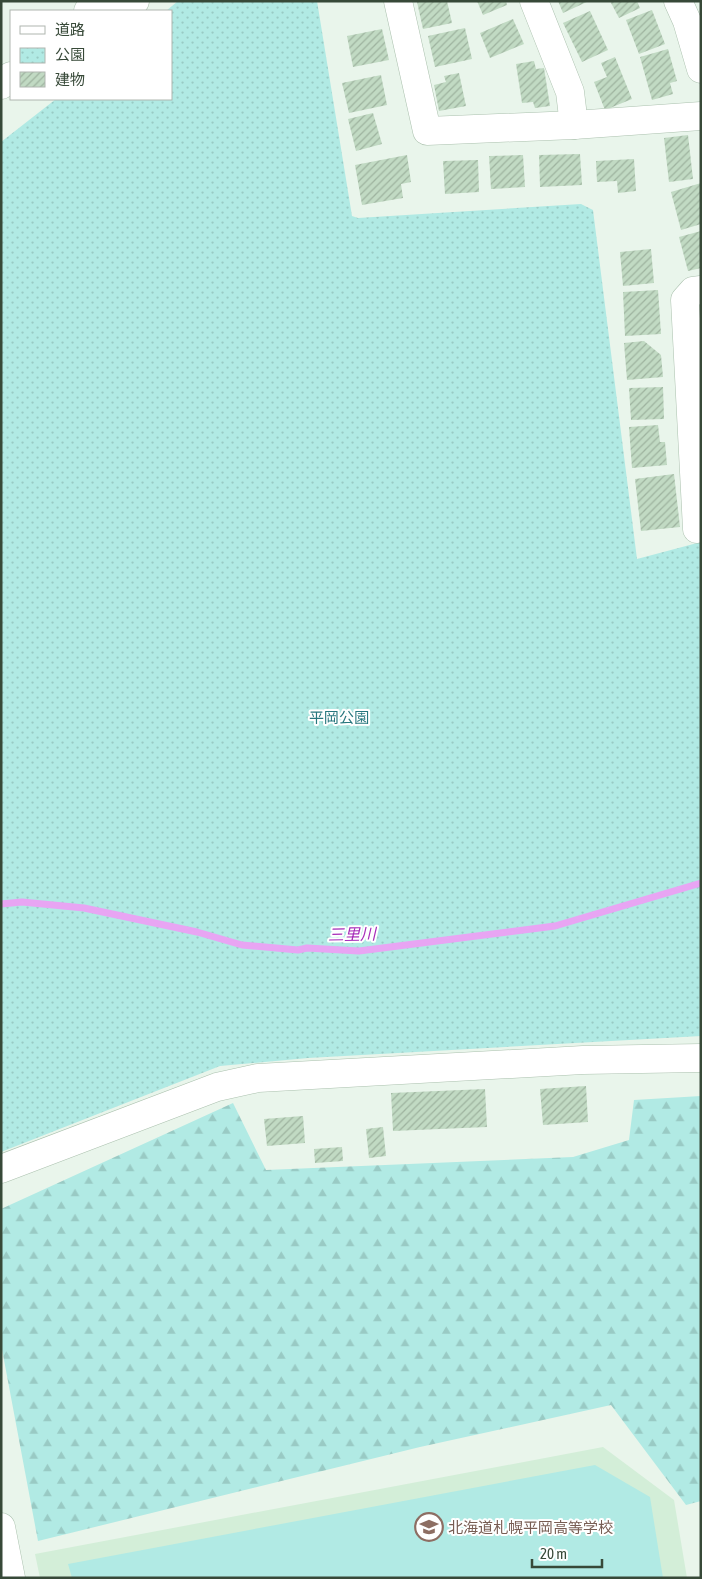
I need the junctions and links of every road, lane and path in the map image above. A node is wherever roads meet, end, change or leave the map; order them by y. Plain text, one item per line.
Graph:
1 (100, 1) edge
2 (135, 1) edge
3 (398, 1) edge
4 (534, 1) edge
5 (89, 10) edge
6 (122, 10) edge
7 (689, 12) edge
8 (701, 69) edge
9 (701, 116) edge
10 (574, 125) junction
11 (701, 290) edge
12 (696, 436) edge
13 (697, 529) dead end
14 (701, 1058) edge
15 (1, 1169) edge
16 (1, 1527) edge
17 (11, 1578) edge

1 - 5 street
2 - 6 street
3 - 10 street
4 - 10 street
7 - 8 street
9 - 10 street
11 - 12 street
12 - 13 street
14 - 15 street
16 - 17 street

